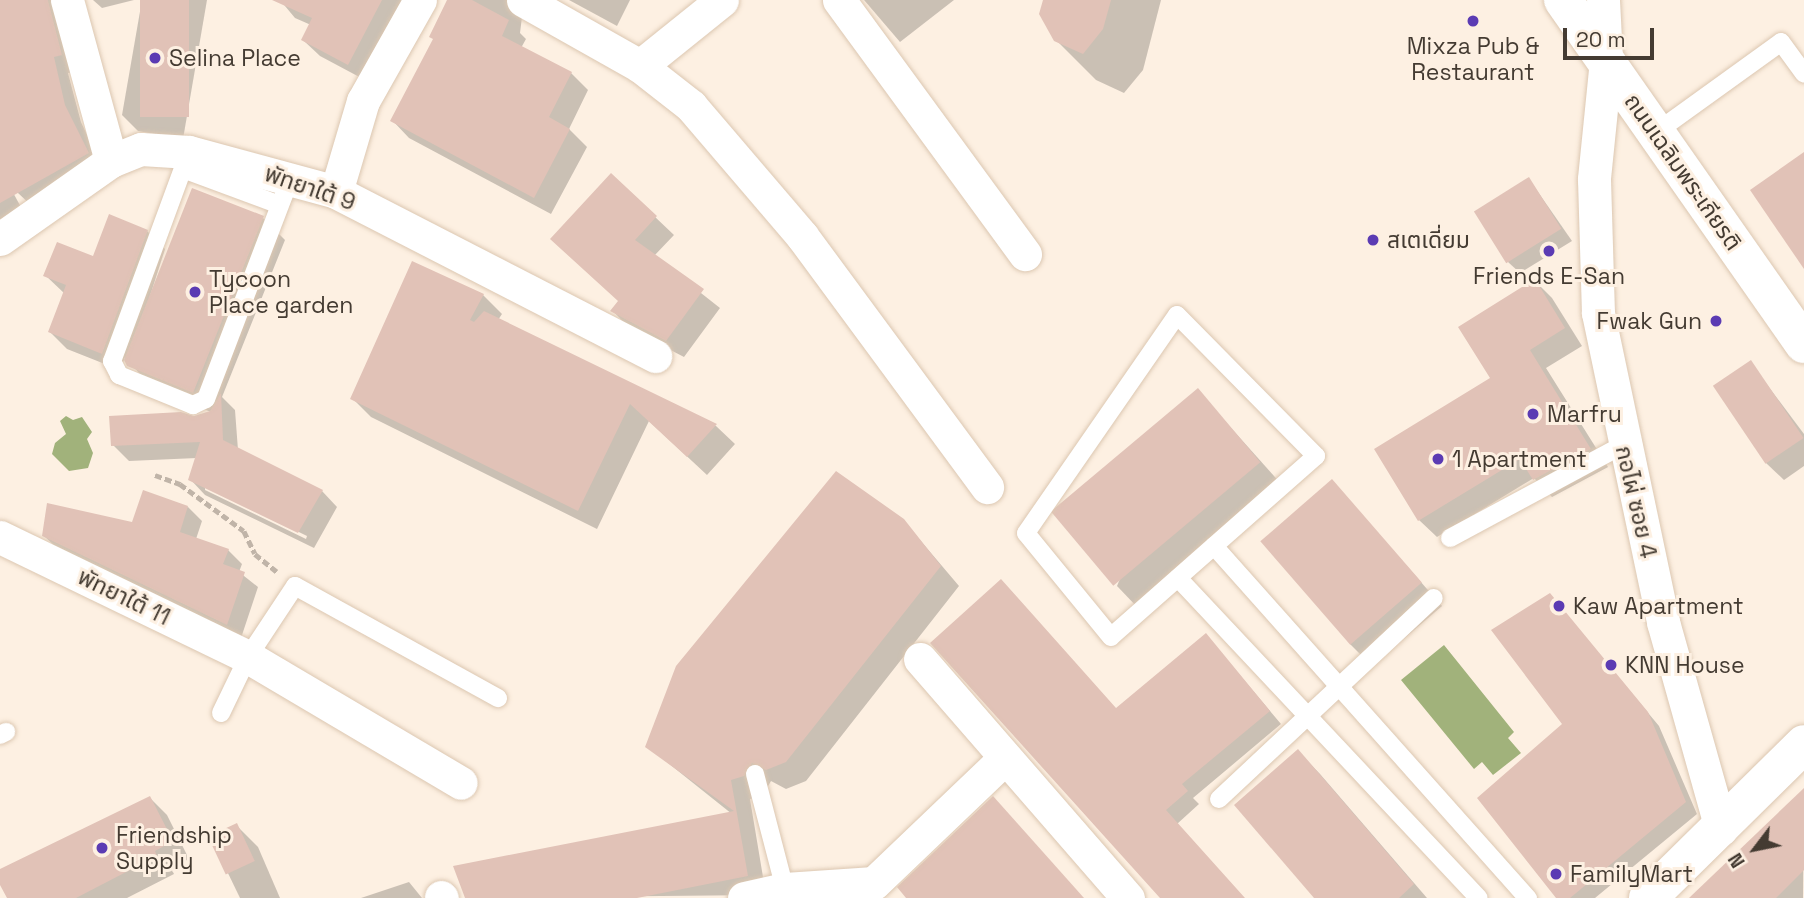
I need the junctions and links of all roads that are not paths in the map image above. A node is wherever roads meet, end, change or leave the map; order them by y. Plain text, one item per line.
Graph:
1 (67, 0) edge
2 (420, 0) edge
3 (523, 0) edge
4 (722, 0) edge
5 (839, 0) edge
6 (1563, 0) edge
7 (1603, 0) edge
8 (1606, 60) junction
9 (640, 66) junction
10 (1804, 74) edge
11 (1655, 133) junction
12 (186, 160) junction
13 (111, 161) junction
14 (335, 191) junction
15 (285, 192) junction
16 (0, 239) edge
17 (1025, 254) dead end
18 (1804, 344) edge
19 (655, 356) dead end
20 (1623, 445) junction
21 (987, 487) dead end
22 (0, 537) edge
23 (1450, 538) dead end
24 (1214, 546) junction
25 (1178, 578) junction
26 (1434, 598) dead end
27 (247, 657) junction
28 (920, 659) dead end
29 (1339, 685) junction
30 (498, 698) dead end
31 (221, 713) dead end
32 (1308, 715) junction
33 (1804, 744) edge
34 (1004, 758) junction
35 (755, 774) dead end
36 (461, 783) dead end
37 (1219, 799) dead end
38 (1721, 828) junction
39 (785, 889) junction
40 (880, 890) edge
41 (744, 898) edge
42 (1128, 898) edge
43 (1479, 898) edge
44 (1528, 898) edge
45 (1648, 898) edge

1 - 13 street
2 - 14 street
3 - 9 street
4 - 9 street
5 - 17 street
6 - 8 main road, ถนนเฉลิมพระเกียรติ
7 - 8 street, กอไผ่ ซอย 4
8 - 11 main road, ถนนเฉลิมพระเกียรติ
8 - 20 street, กอไผ่ ซอย 4
9 - 21 street
10 - 11 lane
11 - 18 main road, ถนนเฉลิมพระเกียรติ
12 - 13 street, พัทยาใต้ 9
12 - 15 street, พัทยาใต้ 9
12 - 15 lane
13 - 16 street, พัทยาใต้ 9
14 - 15 street, พัทยาใต้ 9
14 - 19 street, พัทยาใต้ 9
20 - 23 lane
20 - 38 street, กอไผ่ ซอย 4
22 - 27 street, พัทยาใต้ 11
24 - 25 lane
24 - 25 lane
24 - 29 lane
25 - 32 lane
26 - 29 lane
27 - 30 lane
27 - 31 lane
27 - 36 street, พัทยาใต้ 11
28 - 34 street
29 - 32 lane
29 - 44 lane
32 - 37 lane
32 - 43 lane
33 - 38 main road
34 - 40 street
34 - 42 street
35 - 39 lane
38 - 45 main road
39 - 40 street
39 - 41 street

